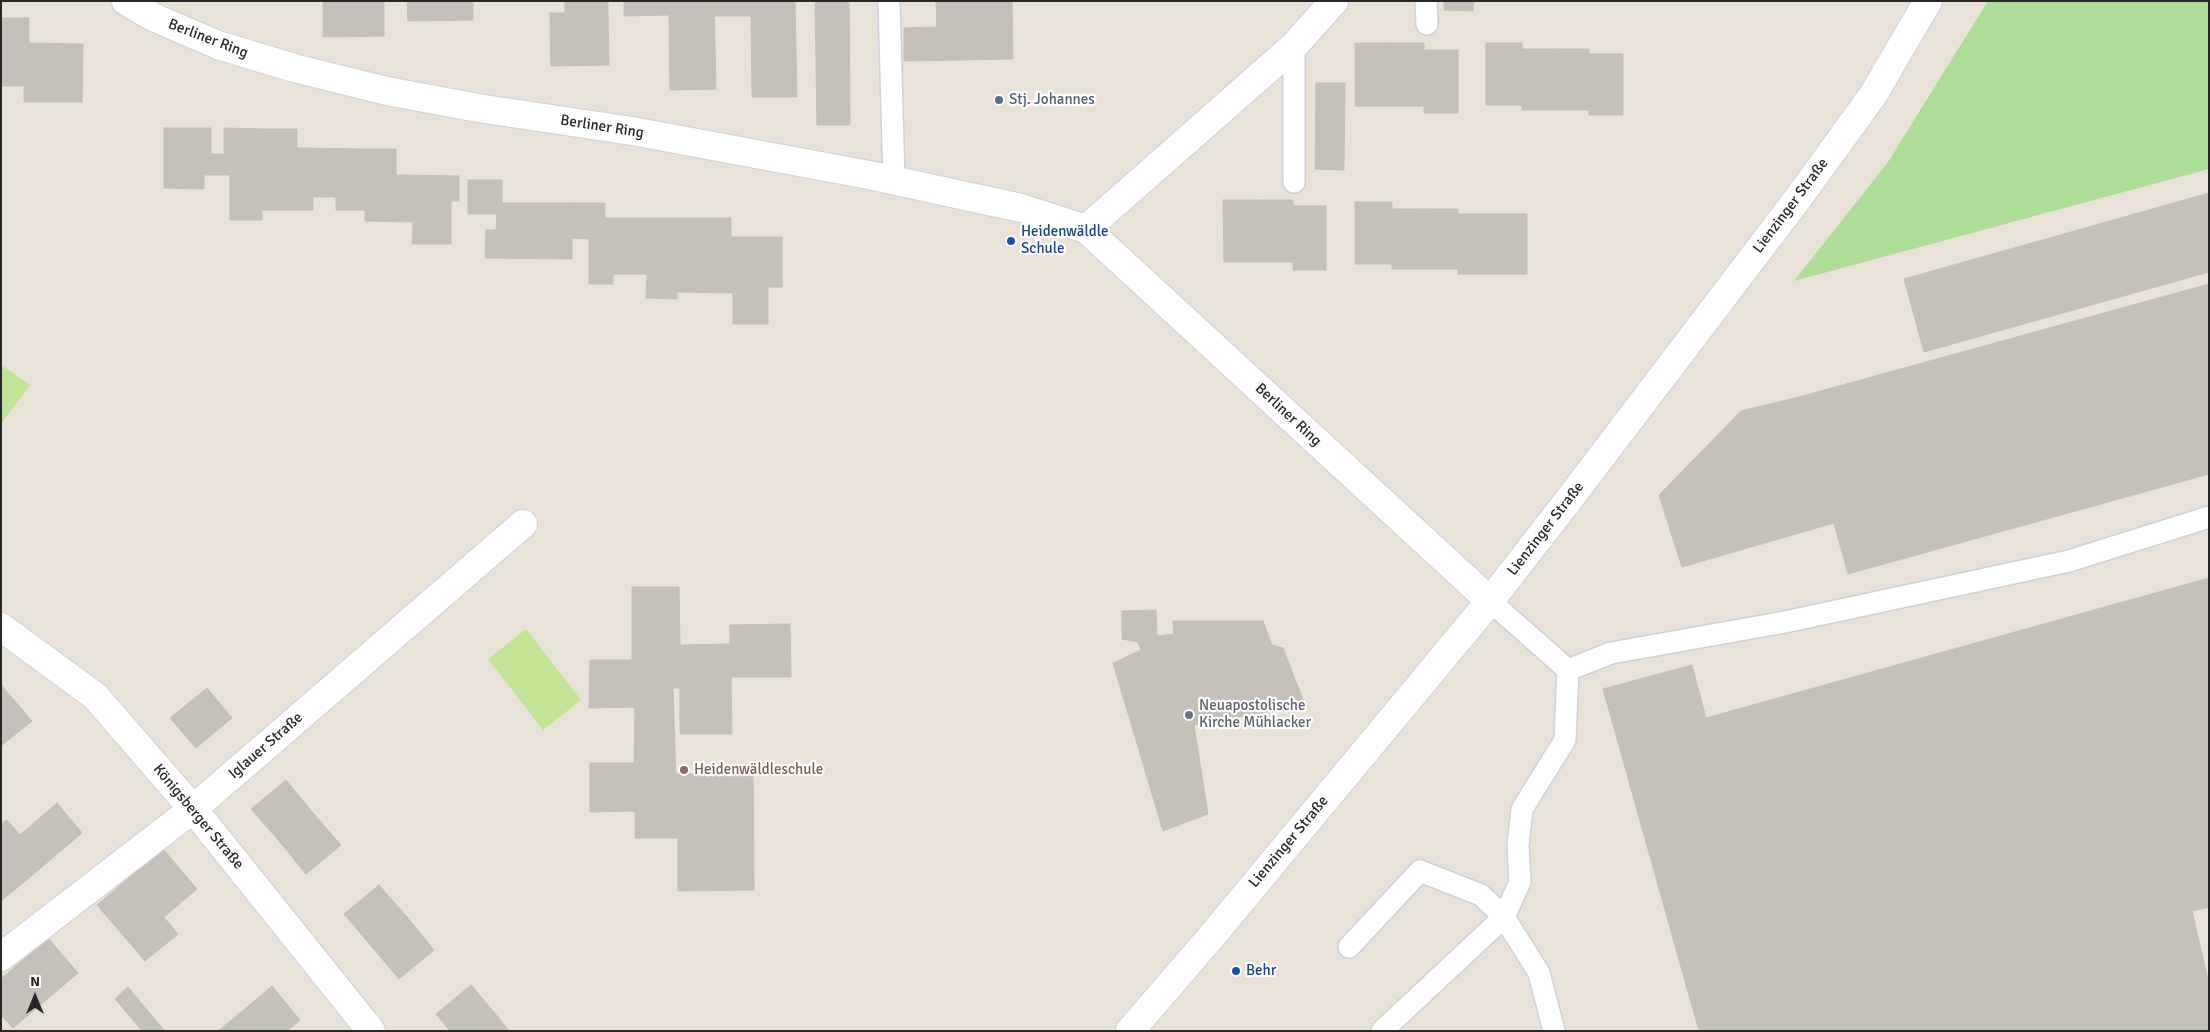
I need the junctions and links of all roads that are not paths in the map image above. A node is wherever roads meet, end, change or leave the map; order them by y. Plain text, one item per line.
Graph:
1 (126, 1) edge
2 (889, 1) edge
3 (1334, 1) edge
4 (1426, 1) edge
5 (1928, 1) edge
6 (1426, 24) dead end
7 (1294, 46) junction
8 (894, 180) junction
9 (1294, 182) dead end
10 (1086, 229) junction
11 (2209, 517) edge
12 (523, 524) dead end
13 (1490, 601) junction
14 (1, 627) edge
15 (1568, 670) junction
16 (193, 809) junction
17 (1504, 917) junction
18 (1349, 947) dead end
19 (1, 957) edge
20 (372, 1031) edge
21 (1130, 1031) edge
22 (1382, 1031) edge
23 (1554, 1031) edge

1 - 8 street, Berliner Ring
2 - 8 lane
3 - 7 street
4 - 6 lane
5 - 13 street, Lienzinger Straße
7 - 9 lane
7 - 10 street
8 - 10 street, Berliner Ring
10 - 13 street, Berliner Ring
11 - 15 lane
12 - 16 street, Iglauer Straße
13 - 15 lane
13 - 21 street, Lienzinger Straße
14 - 16 street, Königsberger Straße
15 - 17 lane
16 - 19 street, Iglauer Straße
16 - 20 street, Königsberger Straße
17 - 18 lane
17 - 22 lane
17 - 23 lane

